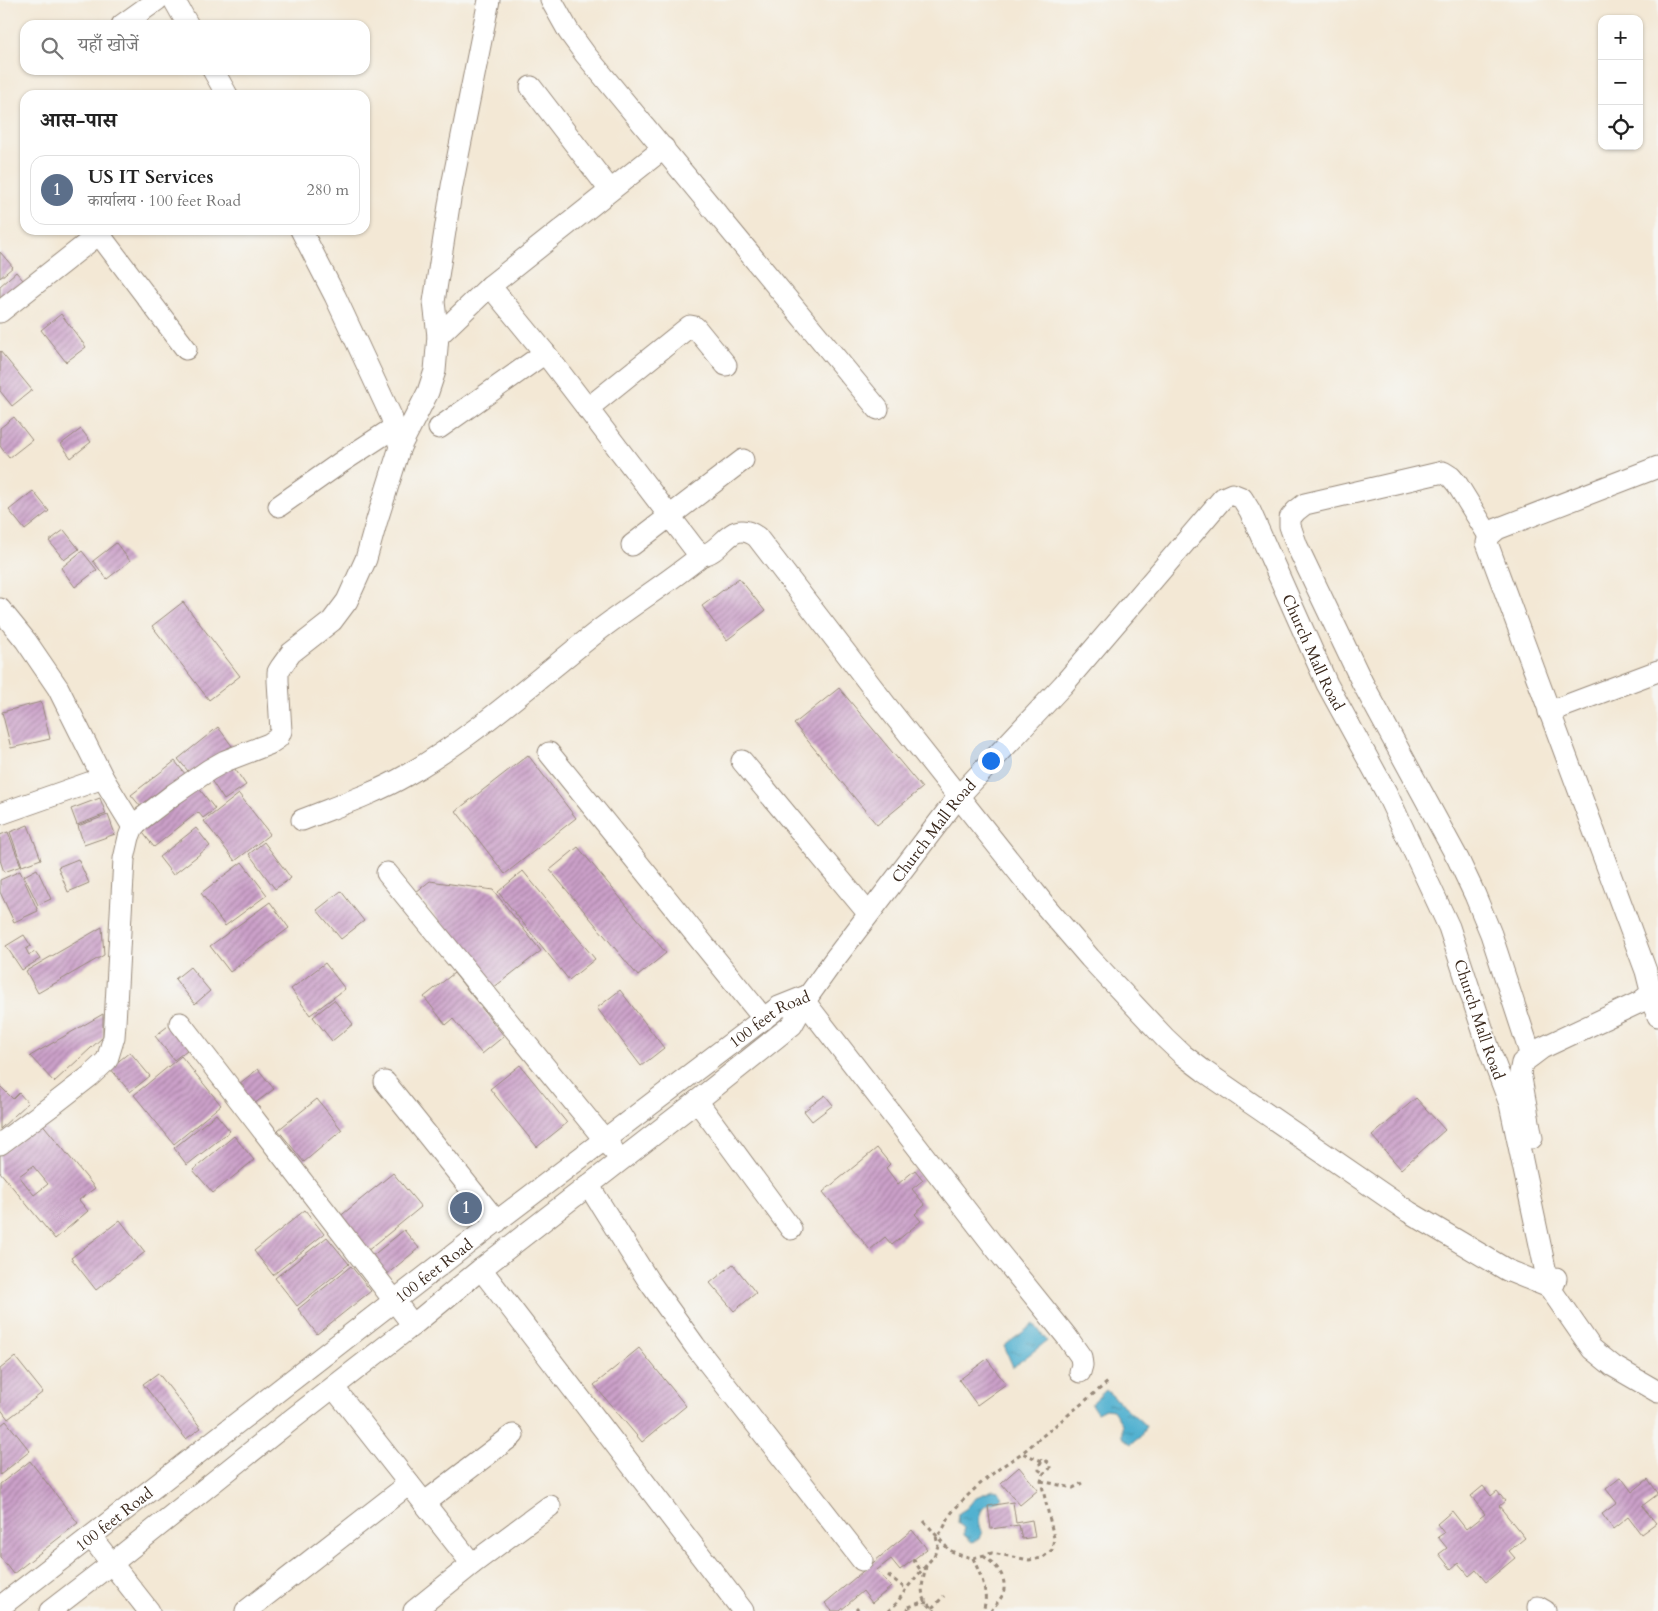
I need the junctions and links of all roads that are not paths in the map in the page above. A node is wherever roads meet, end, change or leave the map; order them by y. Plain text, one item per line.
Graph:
1 (157, 0) edge
2 (174, 0) edge
3 (489, 0) edge
4 (551, 0) edge
5 (129, 20) edge
6 (185, 20) edge
7 (216, 75) edge
8 (531, 87) dead end
9 (224, 90) edge
10 (664, 148) junction
11 (610, 190) junction
12 (98, 235) edge
13 (104, 235) edge
14 (304, 235) edge
15 (490, 286) junction
16 (0, 312) edge
17 (438, 336) junction
18 (186, 348) dead end
19 (545, 353) junction
20 (726, 365) dead end
21 (587, 409) junction
22 (878, 410) dead end
23 (439, 428) dead end
24 (398, 437) junction
25 (743, 460) dead end
26 (1658, 467) edge
27 (279, 506) dead end
28 (669, 516) junction
29 (1489, 536) junction
30 (632, 545) dead end
31 (702, 555) junction
32 (0, 609) edge
33 (1658, 671) edge
34 (1549, 712) junction
35 (549, 753) dead end
36 (742, 761) dead end
37 (103, 778) junction
38 (958, 797) junction
39 (0, 814) edge
40 (302, 820) dead end
41 (130, 837) junction
42 (387, 873) dead end
43 (868, 913) junction
44 (1650, 995) junction
45 (807, 998) junction
46 (1658, 1016) edge
47 (764, 1019) junction
48 (180, 1023) dead end
49 (1531, 1056) junction
50 (385, 1082) dead end
51 (668, 1093) junction
52 (689, 1107) junction
53 (606, 1140) junction
54 (0, 1144) edge
55 (621, 1160) junction
56 (588, 1186) junction
57 (497, 1222) junction
58 (791, 1229) dead end
59 (481, 1268) junction
60 (1549, 1287) junction
61 (394, 1301) junction
62 (413, 1326) junction
63 (1080, 1372) dead end
64 (334, 1388) junction
65 (1658, 1392) edge
66 (260, 1405) junction
67 (280, 1429) junction
68 (513, 1435) dead end
69 (409, 1484) junction
70 (424, 1503) junction
71 (550, 1506) dead end
72 (91, 1537) junction
73 (862, 1560) dead end
74 (111, 1564) junction
75 (472, 1564) junction
76 (0, 1607) edge
77 (426, 1607) edge
78 (50, 1611) edge
79 (149, 1611) edge
80 (246, 1611) edge
81 (742, 1611) edge

1 - 5 street
2 - 6 street
3 - 17 street
4 - 10 street
7 - 9 street
8 - 11 street
10 - 11 street
10 - 22 street
11 - 15 street
12 - 16 street
13 - 18 street
14 - 24 street
15 - 17 street
15 - 19 street
17 - 24 street
19 - 21 street
19 - 23 street
20 - 21 street
21 - 28 street
24 - 27 street
24 - 41 street
25 - 28 street
26 - 29 street
28 - 30 street
28 - 31 street
29 - 34 street
29 - 49 street
31 - 38 street
31 - 40 street
32 - 37 street
33 - 34 street
34 - 44 street
35 - 47 street
36 - 43 street
37 - 39 street
37 - 41 street
38 - 43 street, Church Mall Road
38 - 60 street
38 - 60 street, Church Mall Road
41 - 54 street
42 - 53 street
43 - 45 street, Church Mall Road
44 - 46 street
44 - 49 street
45 - 47 street, 100 feet Road
45 - 52 street, 100 feet Road
45 - 63 street
47 - 51 street, 100 feet Road
48 - 61 street
49 - 60 street
50 - 57 street
51 - 52 street
51 - 53 street, 100 feet Road
52 - 55 street, 100 feet Road
52 - 58 street
53 - 55 street
53 - 57 street, 100 feet Road
55 - 56 street, 100 feet Road
56 - 59 street, 100 feet Road
56 - 73 street
57 - 61 street, 100 feet Road
59 - 62 street, 100 feet Road
59 - 81 street
60 - 65 street, Church Mall Road
61 - 62 street
61 - 66 street, 100 feet Road
62 - 64 street, 100 feet Road
64 - 67 street, 100 feet Road
64 - 69 street
66 - 67 street
66 - 72 street, 100 feet Road
67 - 74 street, 100 feet Road
68 - 70 street
69 - 70 street
69 - 80 street
70 - 75 street
71 - 75 street
72 - 74 street
72 - 76 street, 100 feet Road
74 - 78 street, 100 feet Road
74 - 79 street
75 - 77 street

